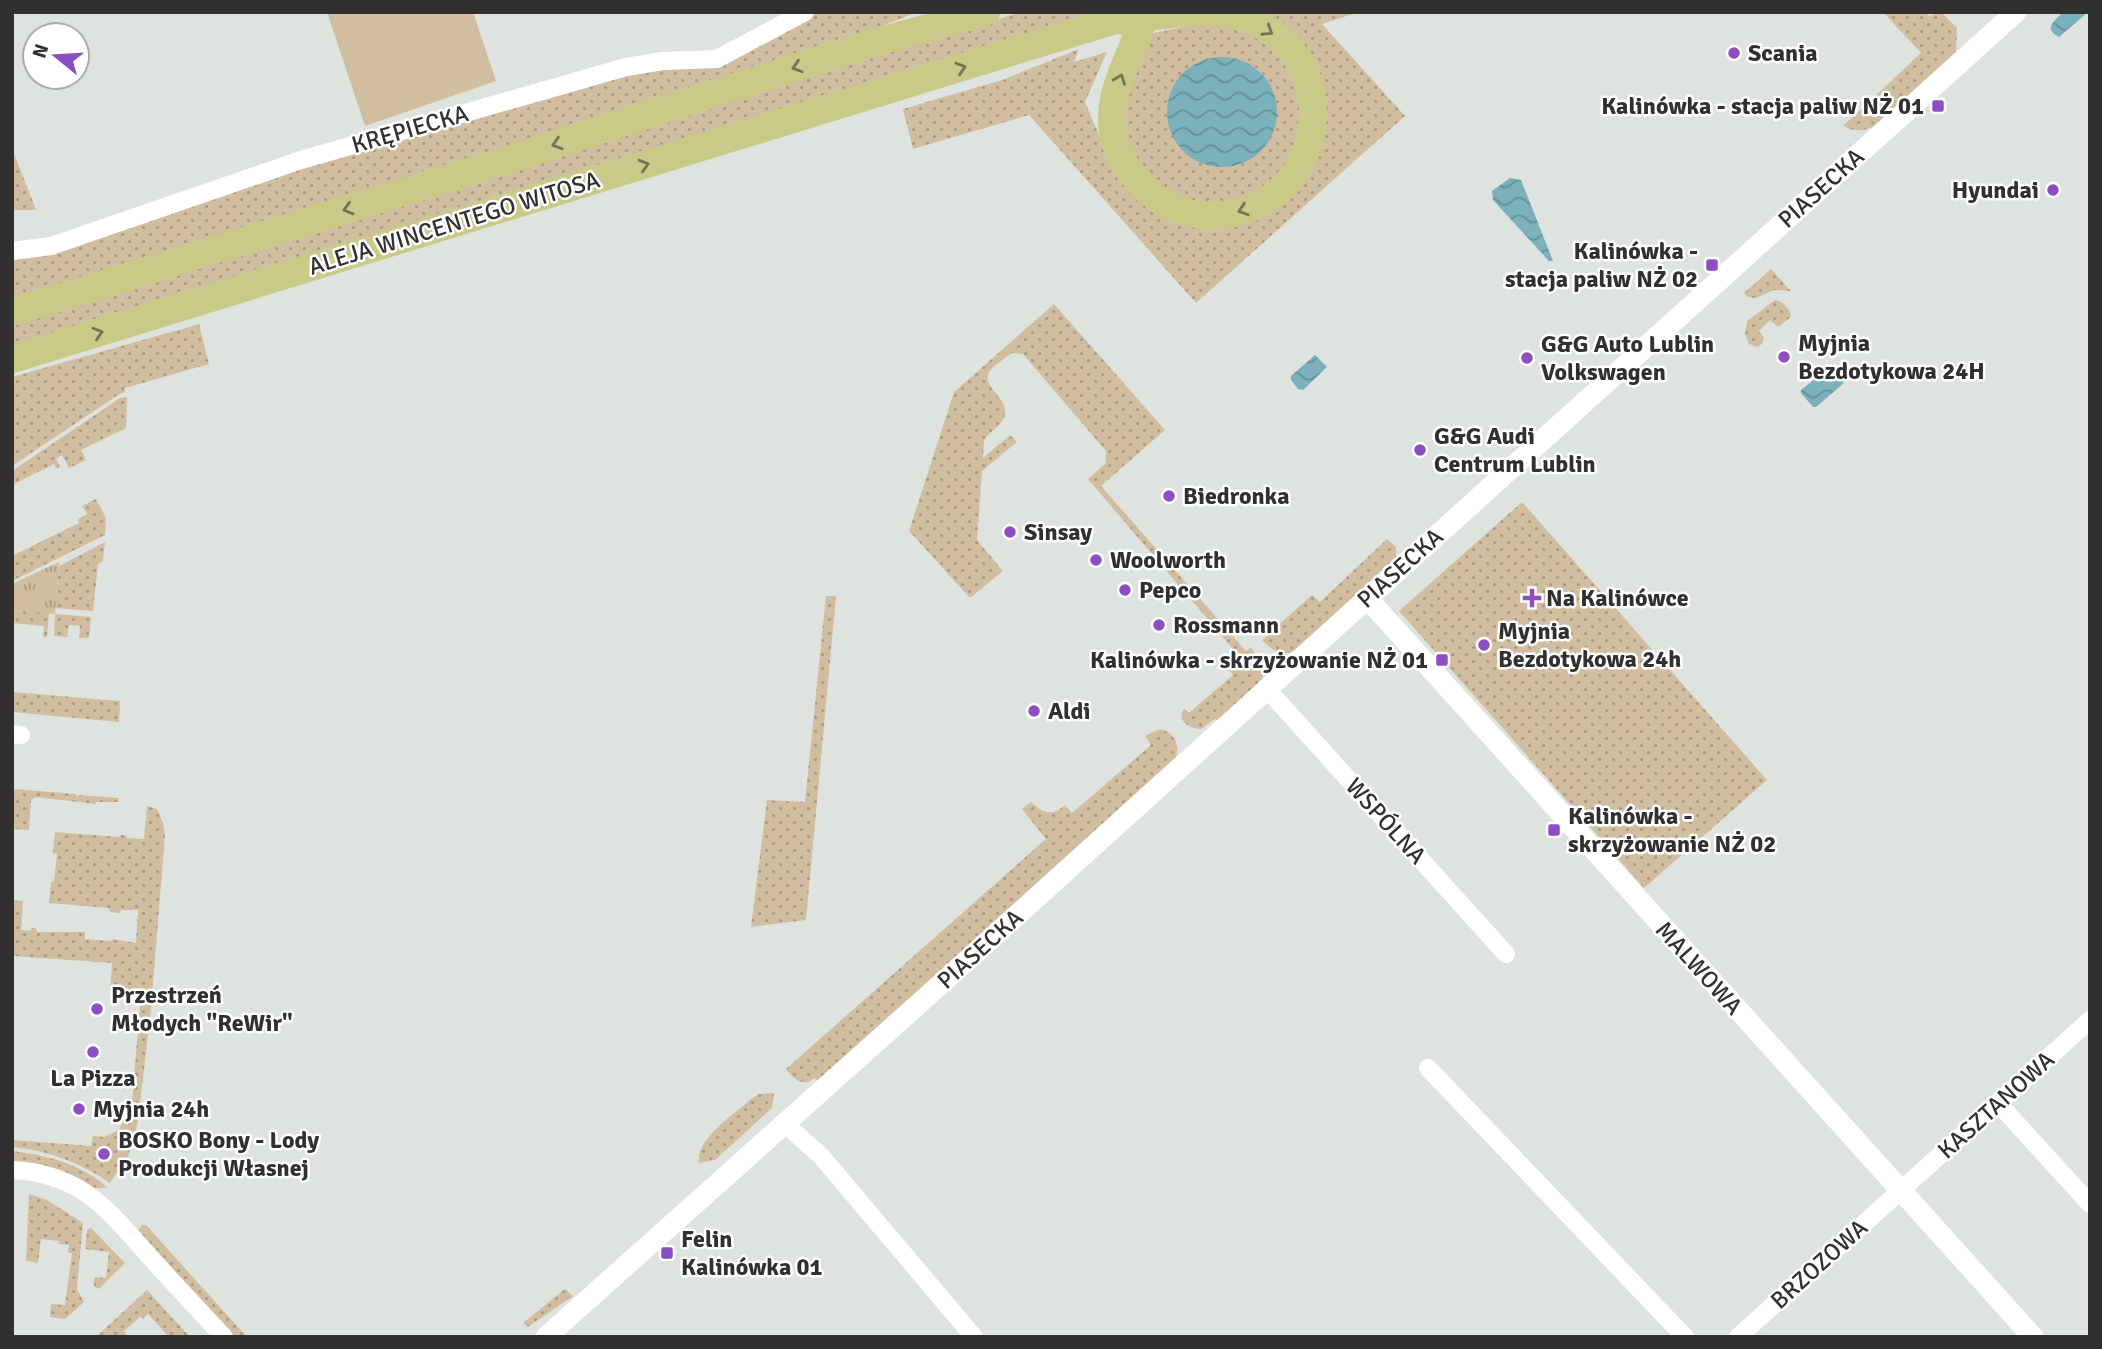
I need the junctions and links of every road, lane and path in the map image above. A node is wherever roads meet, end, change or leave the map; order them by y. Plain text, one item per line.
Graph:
1 (939, 12) edge
2 (986, 12) edge
3 (1143, 12) edge
4 (2016, 12) edge
5 (800, 13) edge
6 (1107, 23) junction
7 (862, 46) junction
8 (12, 251) edge
9 (12, 312) edge
10 (12, 359) edge
11 (1367, 598) junction
12 (1266, 688) junction
13 (1506, 954) dead end
14 (2090, 1020) edge
15 (1428, 1068) dead end
16 (1998, 1103) junction
17 (784, 1123) junction
18 (12, 1170) edge
19 (1901, 1191) junction
20 (2090, 1205) edge
21 (224, 1337) edge
22 (546, 1337) edge
23 (974, 1337) edge
24 (1685, 1337) edge
25 (1738, 1337) edge
26 (2033, 1337) edge

1 - 7 main road
2 - 7 main road
3 - 6 main road
6 -> 3 main road
4 - 11 street, PIASECKA
5 - 8 street, KRĘPIECKA
10 -> 6 main road, ALEJA WINCENTEGO WITOSA
7 -> 9 main road, ALEJA WINCENTEGO WITOSA
11 - 12 street, PIASECKA
11 - 19 street, MALWOWA
12 - 13 street, WSPÓLNA
12 - 17 street, PIASECKA
14 - 16 street, KASZTANOWA
15 - 24 street
16 - 19 street, KASZTANOWA
16 - 20 street
17 - 22 street, PIASECKA
17 - 23 street
18 - 21 street
19 - 25 street, BRZOZOWA
19 - 26 street, MALWOWA

